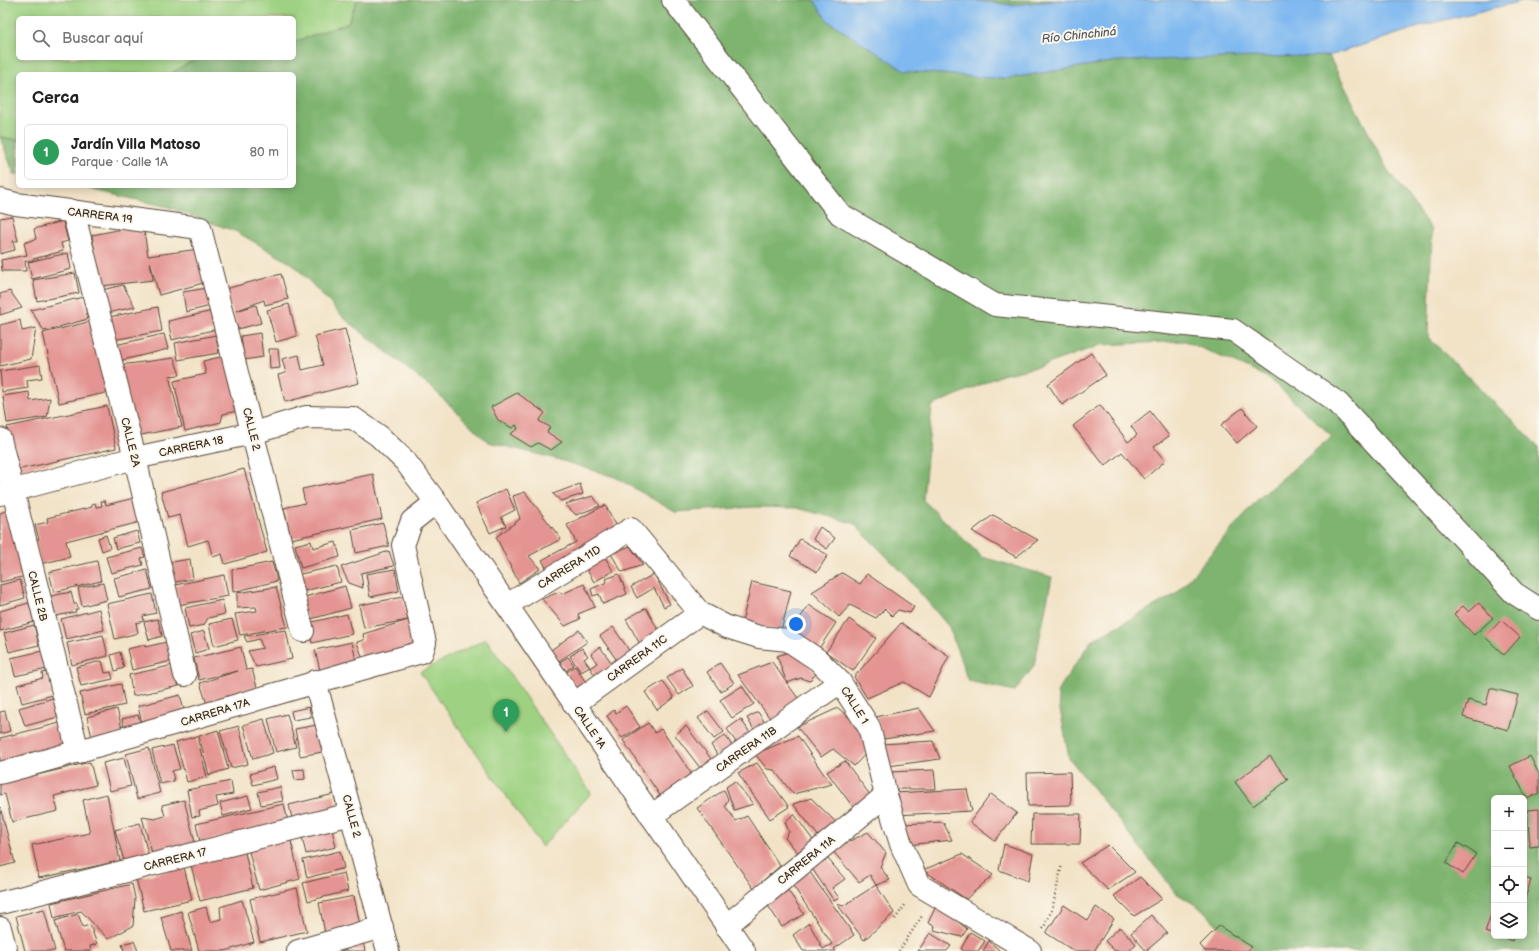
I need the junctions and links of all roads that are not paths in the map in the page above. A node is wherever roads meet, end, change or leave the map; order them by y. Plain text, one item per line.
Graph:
1 (673, 0) edge
2 (0, 200) edge
3 (72, 211) junction
4 (200, 228) joint
5 (253, 433) junction
6 (379, 436) joint
7 (0, 439) edge
8 (135, 458) junction
9 (6, 492) edge
10 (436, 502) junction
11 (631, 528) joint
12 (507, 605) junction
13 (1539, 609) edge
14 (700, 612) junction
15 (303, 631) dead end
16 (185, 675) dead end
17 (315, 681) junction
18 (840, 682) junction
19 (574, 704) junction
20 (78, 752) junction
21 (0, 773) edge
22 (886, 795) junction
23 (351, 814) junction
24 (651, 816) junction
25 (0, 903) edge
26 (726, 926) junction
27 (382, 927) junction
28 (0, 928) edge
29 (6, 951) edge
30 (298, 951) edge
31 (388, 951) edge
32 (744, 951) edge
33 (1030, 951) edge

1 - 13 street
2 - 3 street, CARRERA 19
3 - 4 street, CARRERA 19
3 - 8 street, CALLE 2A
4 - 5 street, CALLE 2
5 - 6 street, CARRERA 18
5 - 8 street, CARRERA 18
5 - 15 street, CALLE 2
6 - 10 street, CALLE 1A
7 - 9 street, CALLE 2B
8 - 9 street, CARRERA 18
8 - 16 street, CALLE 2A
9 - 20 street, CALLE 2B
10 - 12 street, CALLE 1A
10 - 17 street, CARRERA 17A
11 - 12 street, CARRERA 11D
11 - 14 street, CALLE 1
12 - 19 street, CALLE 1A
14 - 18 street, CALLE 1
14 - 19 street, CARRERA 11C
17 - 20 street, CARRERA 17A
17 - 23 street, CALLE 2
18 - 22 street, CALLE 1
18 - 24 street, CARRERA 11B
19 - 24 street, CALLE 1A
20 - 21 street, CARRERA 17A
22 - 26 street, CARRERA 11A
22 - 33 street, CALLE 1
23 - 25 street, CARRERA 17
23 - 27 street, CALLE 2
24 - 26 street, CALLE 1A
26 - 32 street, CALLE 1A
27 - 30 street
27 - 31 street, CALLE 2
28 - 29 street

